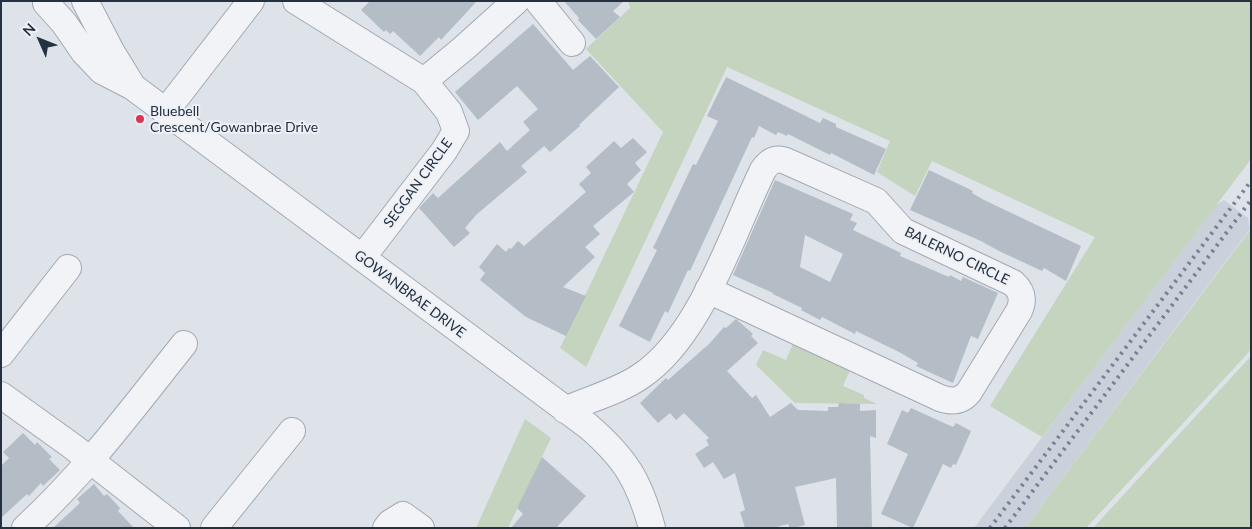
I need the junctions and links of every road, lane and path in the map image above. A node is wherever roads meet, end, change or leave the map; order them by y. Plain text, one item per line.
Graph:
1 (74, 1) edge
2 (85, 1) edge
3 (251, 1) edge
4 (296, 1) edge
5 (516, 1) edge
6 (538, 1) edge
7 (44, 2) edge
8 (572, 43) dead end
9 (424, 81) junction
10 (133, 88) junction
11 (165, 112) junction
12 (362, 258) junction
13 (68, 268) dead end
14 (708, 290) junction
15 (184, 344) dead end
16 (1, 354) edge
17 (1, 395) edge
18 (565, 410) junction
19 (292, 432) dead end
20 (90, 461) junction
21 (25, 528) edge
22 (177, 528) edge
23 (214, 528) edge
24 (386, 528) edge
25 (421, 528) edge
26 (652, 528) edge

1 - 7 street
2 - 10 street, GOWANBRAE DRIVE
3 - 11 street
4 - 9 street, SEGGAN CIRCLE
5 - 9 street
6 - 8 street
7 - 10 street, GOWANBRAE DRIVE
9 - 12 street, SEGGAN CIRCLE
10 - 11 street, GOWANBRAE DRIVE
11 - 12 street, GOWANBRAE DRIVE
12 - 18 street, GOWANBRAE DRIVE
13 - 16 street
14 - 14 street, BALERNO CIRCLE
14 - 18 street, BALERNO CIRCLE
15 - 20 street
17 - 20 street
18 - 26 street, GOWANBRAE DRIVE
19 - 23 street
20 - 21 street
20 - 22 street
24 - 25 street

